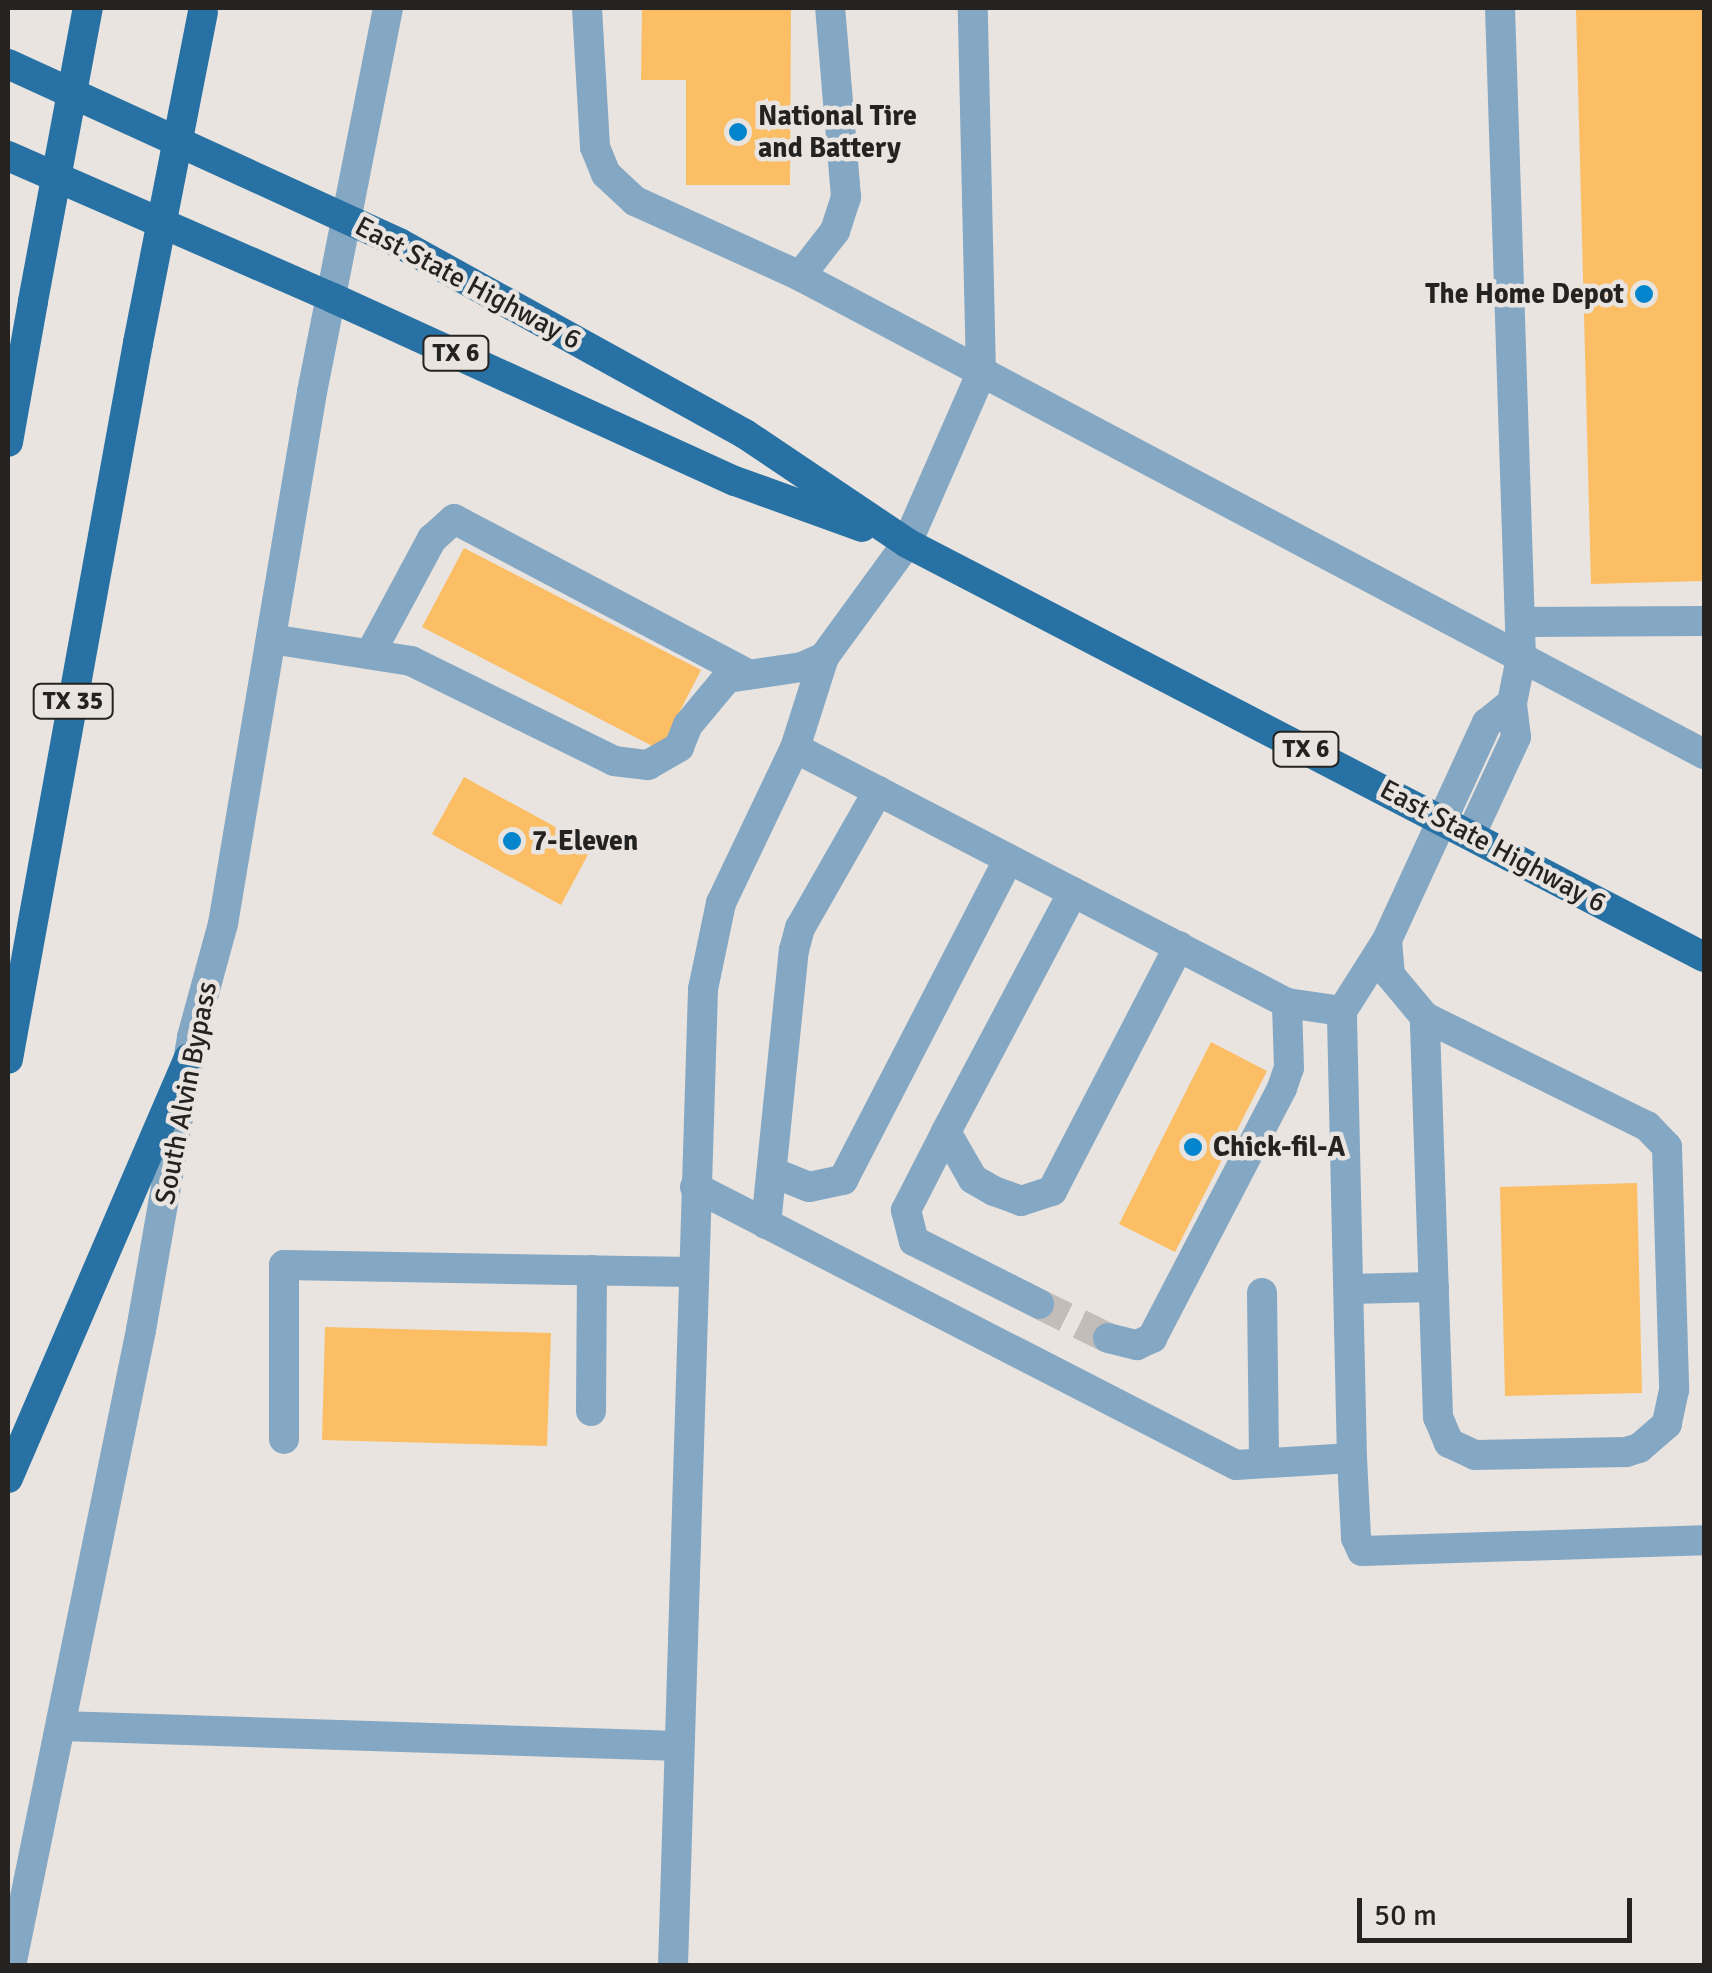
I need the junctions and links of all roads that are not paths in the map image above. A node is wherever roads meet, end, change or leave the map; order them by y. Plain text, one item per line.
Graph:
1 (88, 8) edge
2 (388, 8) edge
3 (587, 8) edge
4 (830, 8) edge
5 (973, 8) edge
6 (1500, 8) edge
7 (203, 10) edge
8 (8, 64) edge
9 (8, 156) edge
10 (348, 219) junction
11 (800, 276) junction
12 (333, 298) junction
13 (980, 374) junction
14 (8, 442) edge
15 (908, 543) junction
16 (1704, 621) edge
17 (1520, 622) junction
18 (271, 639) junction
19 (370, 654) junction
20 (824, 657) junction
21 (1520, 658) junction
22 (746, 673) junction
23 (795, 748) junction
24 (1704, 754) edge
25 (878, 791) junction
26 (1458, 827) junction
27 (1010, 859) junction
28 (1073, 892) junction
29 (1387, 940) junction
30 (1179, 946) junction
31 (1704, 956) edge
32 (1287, 1003) junction
33 (1342, 1011) junction
34 (1425, 1017) junction
35 (8, 1058) edge
36 (189, 1058) junction
37 (946, 1132) junction
38 (772, 1172) junction
39 (695, 1187) junction
40 (766, 1224) junction
41 (592, 1270) junction
42 (692, 1272) junction
43 (1434, 1286) junction
44 (1348, 1289) junction
45 (1262, 1293) dead end
46 (1039, 1304) tunnel mouth
47 (1108, 1338) tunnel mouth
48 (591, 1411) dead end
49 (284, 1439) dead end
50 (1352, 1458) junction
51 (1264, 1464) junction
52 (8, 1478) edge
53 (1704, 1540) edge
54 (61, 1726) junction
55 (679, 1746) junction
56 (11, 1966) edge
57 (673, 1966) edge

1 - 14 main road, bridge
2 - 10 street, South Alvin Bypass
3 - 11 street
4 - 11 street
5 - 13 street
6 - 17 street
7 - 35 main road, TX 35, bridge
8 - 10 main road, East State Highway 6 / TX 6
9 - 12 main road, East State Highway 6 / TX 6
10 - 12 street, South Alvin Bypass
10 - 15 main road, East State Highway 6 / TX 6
11 - 13 street
12 - 15 main road, East State Highway 6 / TX 6
12 - 18 street, South Alvin Bypass
13 - 15 street
13 - 21 street
15 - 20 street
15 - 26 main road, East State Highway 6 / TX 6
16 - 17 street
17 - 21 street
18 - 19 street
18 - 36 street, South Alvin Bypass
19 - 22 street
19 - 22 street
20 - 22 street
20 - 23 street
21 - 24 street
21 - 26 street
23 - 25 street
23 - 39 street
25 - 27 street
25 - 38 street
26 - 29 street
26 - 31 main road, East State Highway 6 / TX 6
27 - 28 street
27 - 38 street
28 - 30 street
28 - 37 street
29 - 33 street
29 - 34 street
30 - 32 street
30 - 37 street
32 - 33 street
32 - 47 street
33 - 44 street
34 - 43 street
34 - 43 street
36 - 52 main road
36 - 54 street, South Alvin Bypass
37 - 46 street
38 - 40 street
39 - 40 street
39 - 42 street
40 - 51 street
41 - 42 street
41 - 48 street
41 - 49 street
42 - 55 street
43 - 44 street
44 - 50 street
45 - 51 street
50 - 51 street
50 - 53 street
54 - 55 street
54 - 56 street, South Alvin Bypass
55 - 57 street

